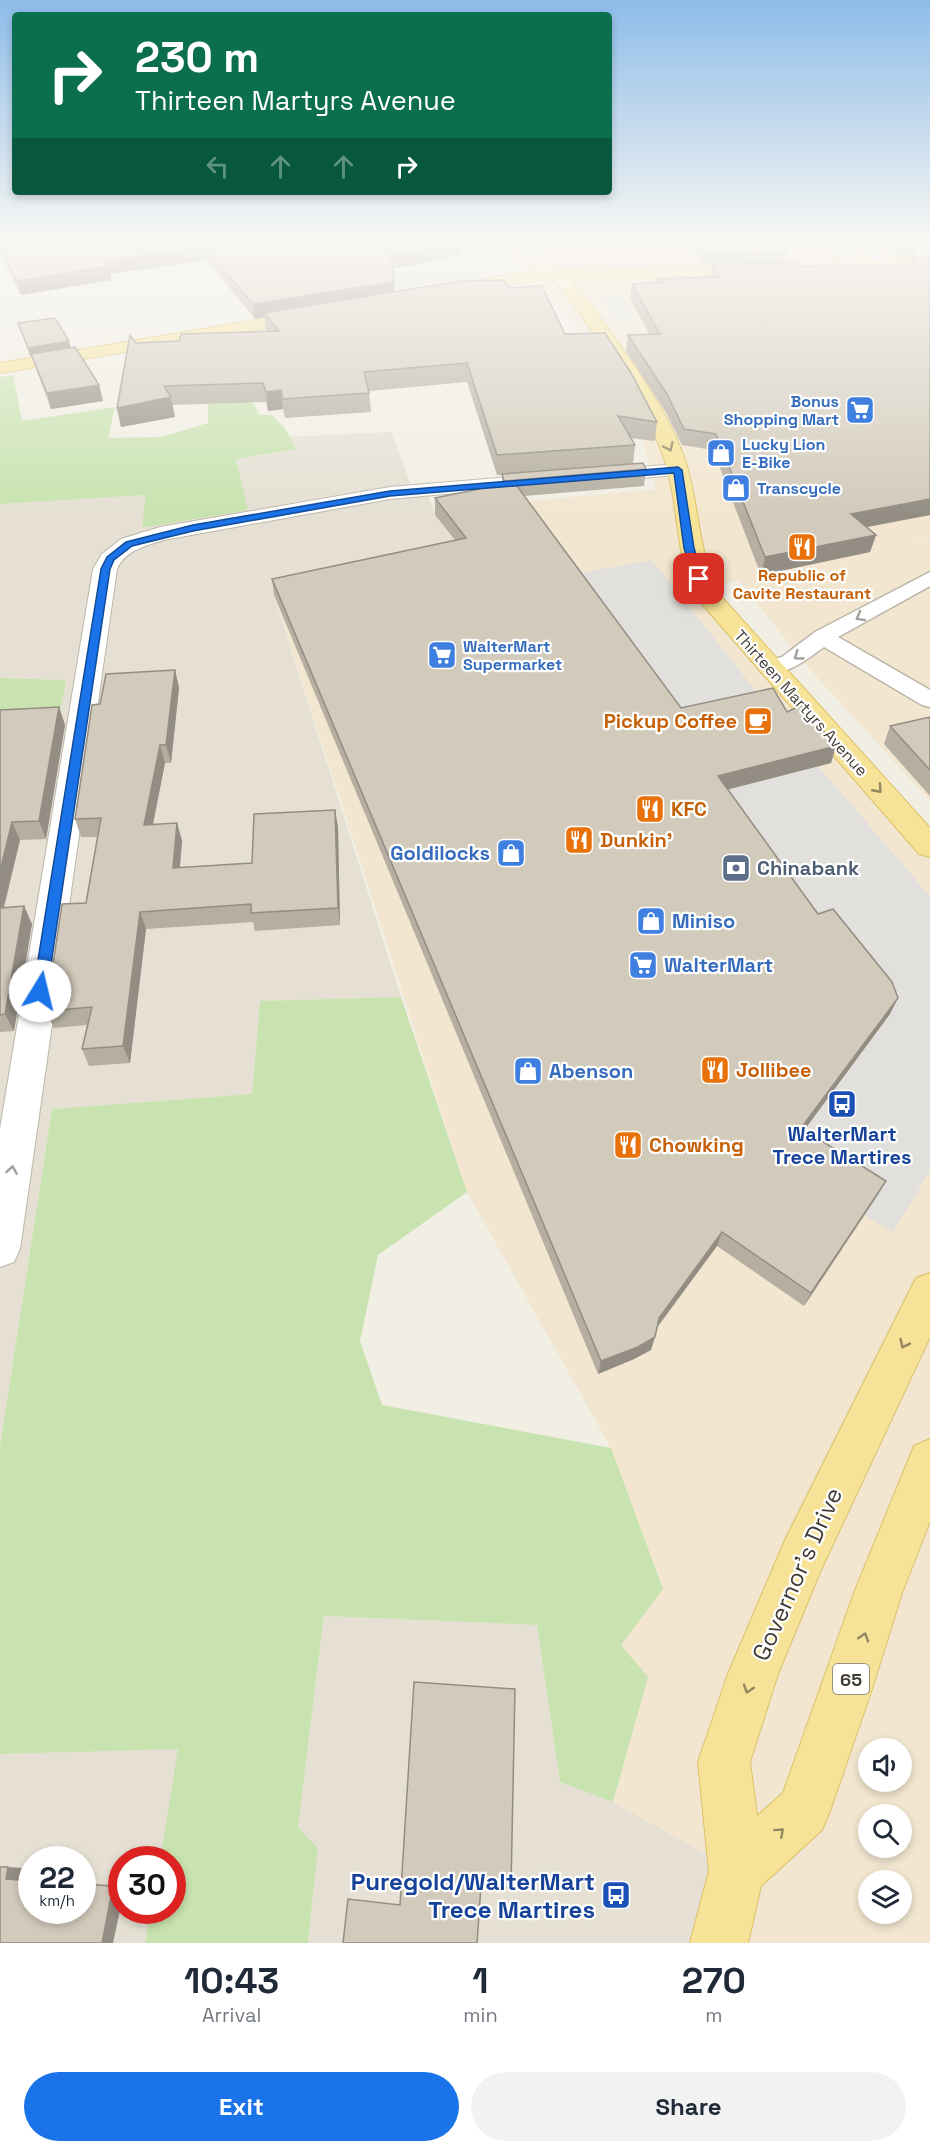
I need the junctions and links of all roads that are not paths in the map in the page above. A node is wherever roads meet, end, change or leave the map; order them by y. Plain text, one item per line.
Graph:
1 (205, 334) edge
2 (600, 334) edge
3 (0, 368) edge
4 (678, 470) junction
5 (930, 578) edge
6 (823, 637) junction
7 (769, 667) junction
8 (930, 700) edge
9 (930, 847) edge
10 (0, 1249) edge
11 (930, 1292) edge
12 (930, 1462) edge
13 (736, 1871) junction
14 (719, 1943) edge

1 - 3 main road
2 -> 4 main road, Thirteen Martyrs Avenue
4 - 7 main road, Thirteen Martyrs Avenue
10 -> 4 street
5 -> 6 lane
6 -> 7 lane
6 - 8 lane
7 -> 9 main road, Thirteen Martyrs Avenue
11 -> 13 main road, Governor's Drive
13 -> 12 main road, 65
13 - 14 main road, Governor's Drive

